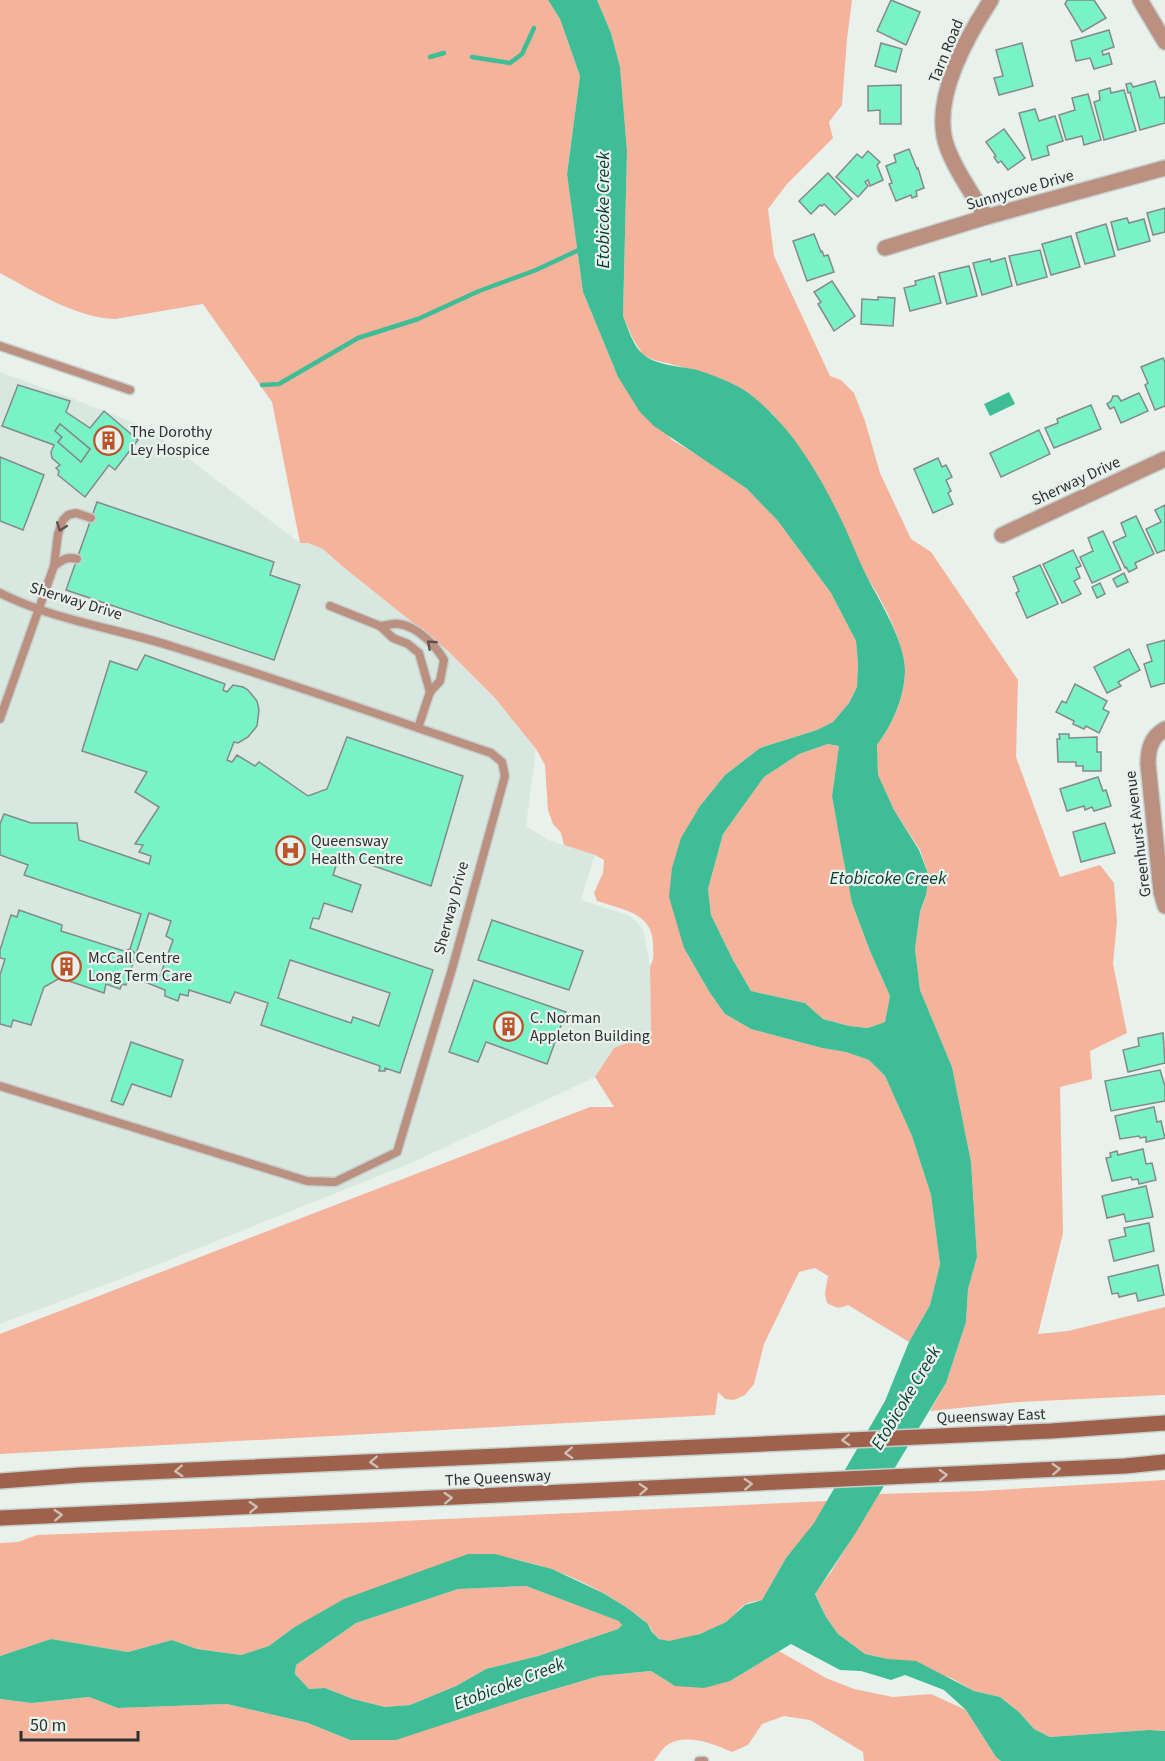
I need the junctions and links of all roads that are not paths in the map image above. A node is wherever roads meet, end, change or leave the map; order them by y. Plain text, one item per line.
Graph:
1 (991, 0) edge
2 (1140, 0) edge
3 (1165, 42) edge
4 (1165, 168) edge
5 (986, 217) junction
6 (885, 248) dead end
7 (0, 346) edge
8 (130, 390) dead end
9 (1165, 459) edge
10 (91, 518) dead end
11 (1002, 536) dead end
12 (77, 559) dead end
13 (54, 566) junction
14 (0, 593) edge
15 (0, 602) edge
16 (17, 602) junction
17 (330, 606) dead end
18 (39, 609) junction
19 (380, 626) junction
20 (430, 692) junction
21 (0, 719) edge
22 (418, 728) junction
23 (1165, 729) edge
24 (1165, 906) edge
25 (0, 1086) edge
26 (1165, 1423) edge
27 (711, 1447) joint
28 (1165, 1462) edge
29 (0, 1481) edge
30 (0, 1518) edge
31 (699, 1761) edge
32 (704, 1761) edge

1 - 5 street, Tarn Road
2 - 3 street
4 - 5 street, Sunnycove Drive
5 - 6 street, Sunnycove Drive
7 - 8 lane
9 - 11 street, Sherway Drive
10 -> 13 lane
12 - 13 lane
13 - 18 lane
14 - 16 lane, Sherway Drive
15 - 16 lane, Sherway Drive
16 - 18 lane, Sherway Drive
17 - 19 lane
18 - 21 lane
18 - 22 lane, Sherway Drive
19 - 20 lane
20 -> 19 lane
20 - 22 lane
22 - 25 lane, Sherway Drive
23 - 24 street, Greenhurst Avenue
26 -> 27 main road, Queensway East
27 -> 29 main road, The Queensway
30 -> 28 main road, The Queensway
31 - 32 lane

